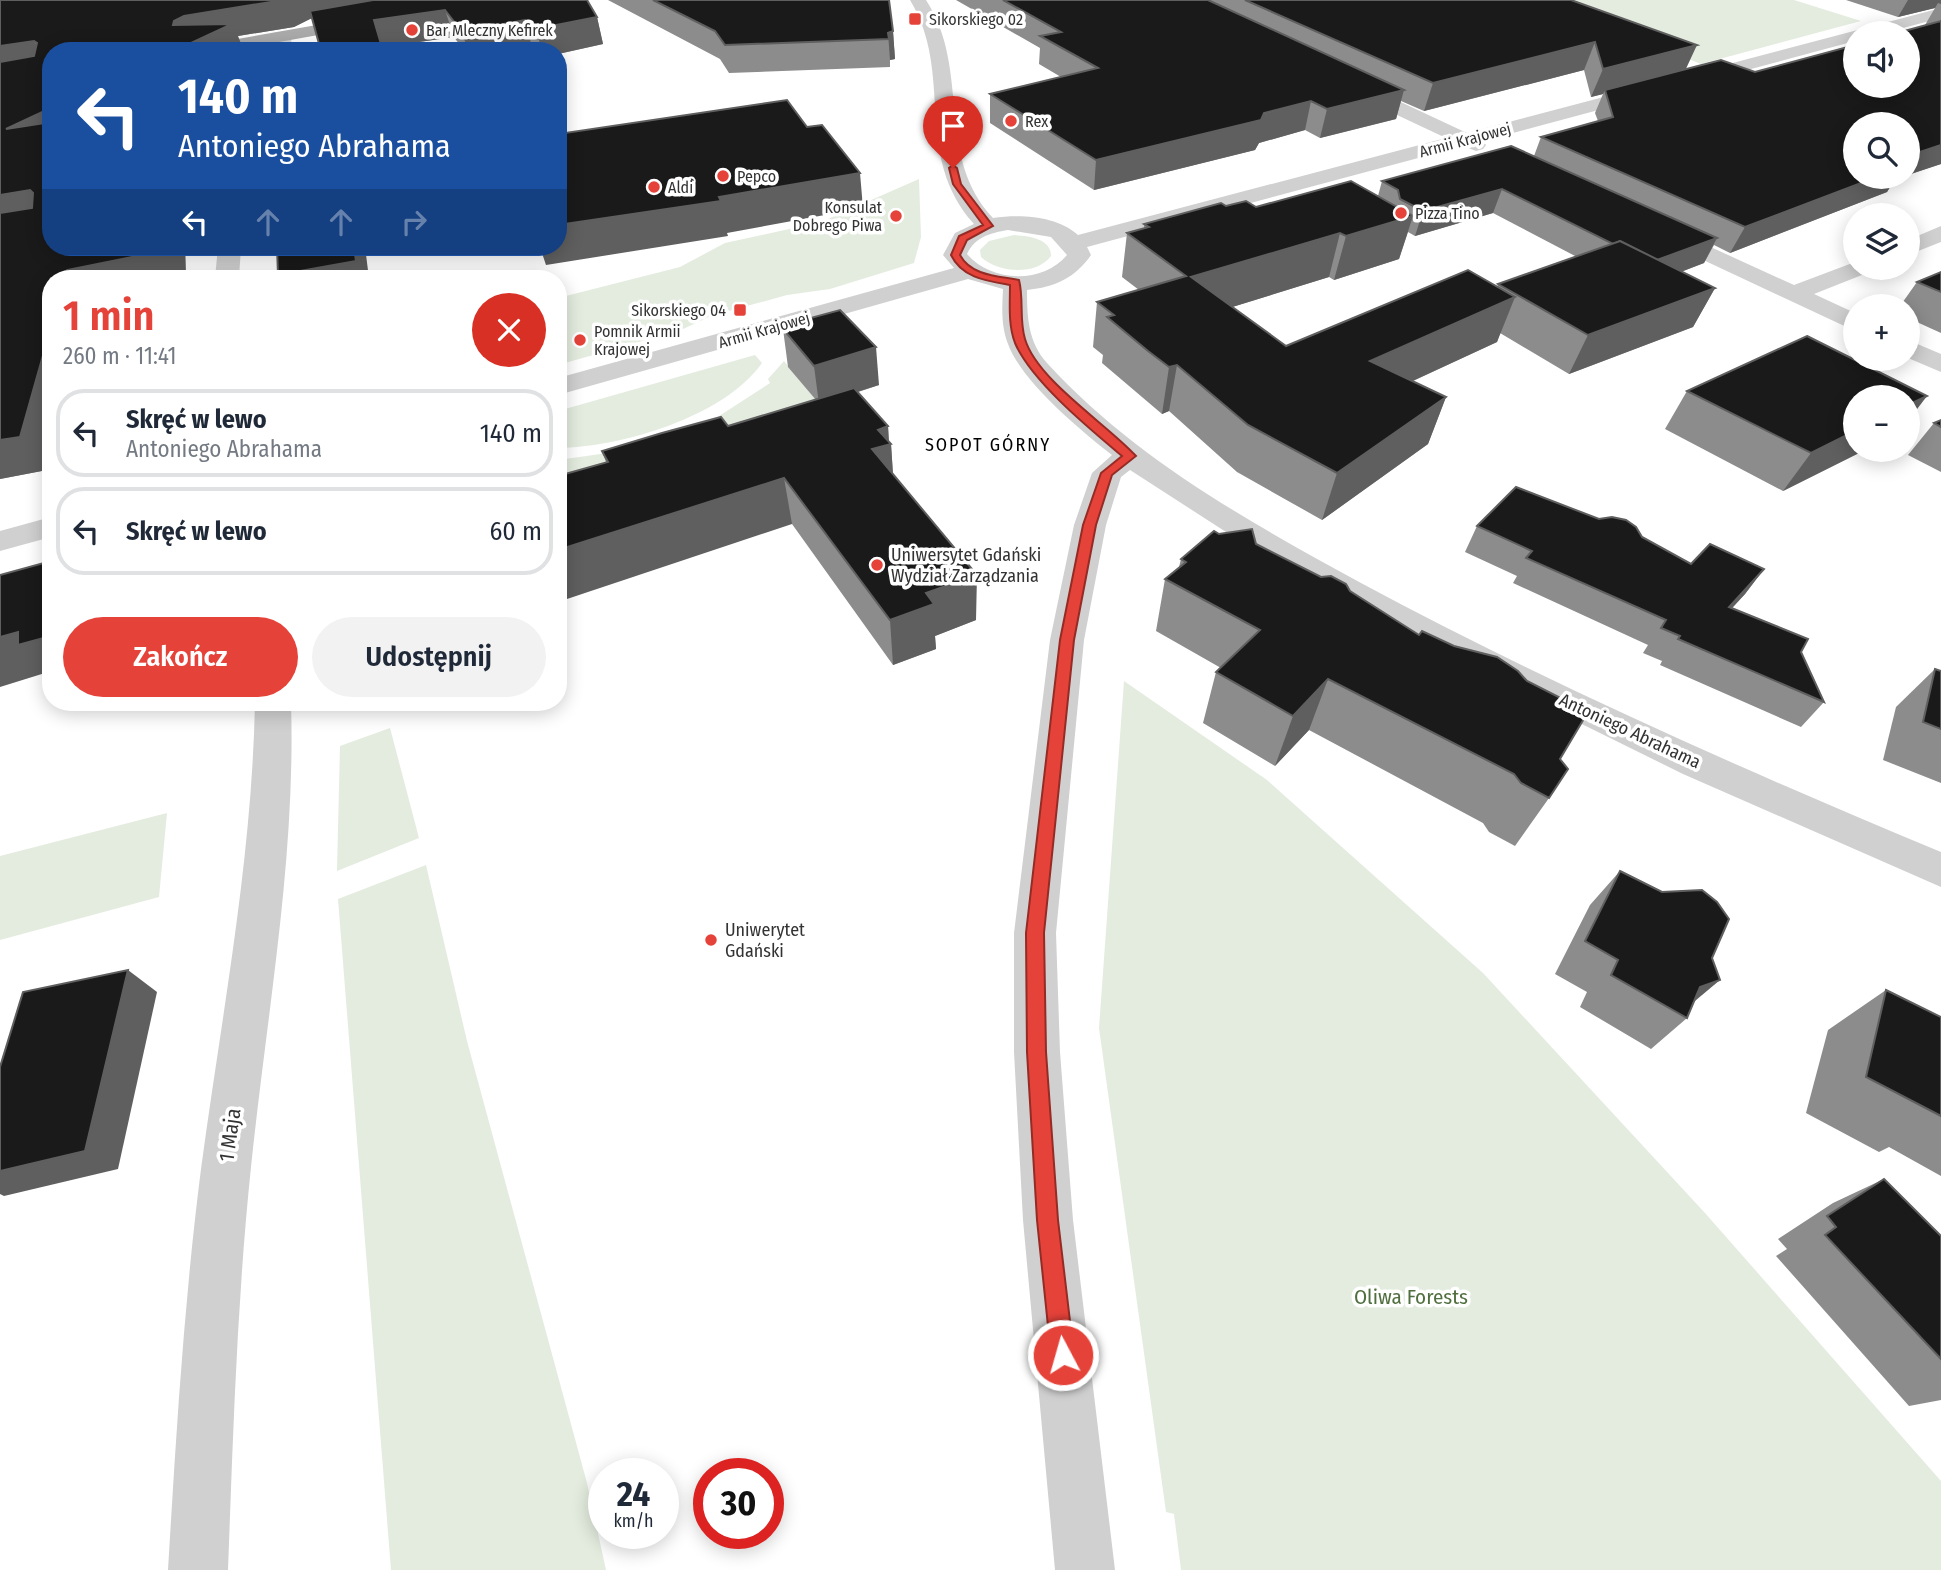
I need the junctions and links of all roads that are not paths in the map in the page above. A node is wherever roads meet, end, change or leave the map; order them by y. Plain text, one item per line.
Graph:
1 (918, 0) edge
2 (1941, 13) edge
3 (387, 18) edge
4 (1911, 21) edge
5 (1843, 39) edge
6 (250, 42) edge
7 (1337, 80) edge
8 (1466, 140) junction
9 (1497, 154) edge
10 (1311, 181) junction
11 (1338, 197) edge
12 (1634, 219) edge
13 (988, 226) junction
14 (1941, 233) edge
15 (1076, 243) junction
16 (1920, 243) edge
17 (970, 271) junction
18 (1843, 274) edge
19 (1015, 283) junction
20 (925, 284) junction
21 (1794, 294) junction
22 (964, 296) dead end
23 (1843, 317) edge
24 (1920, 354) edge
25 (1941, 364) edge
26 (567, 384) edge
27 (1130, 456) junction
28 (42, 529) edge
29 (0, 541) edge
30 (273, 711) edge
31 (1941, 870) edge
32 (198, 1570) edge
33 (1085, 1570) edge

1 - 13 street
2 - 4 street
3 - 6 main road
5 - 8 street, Armii Krajowej
7 - 8 street
8 - 9 street
8 - 10 street, Armii Krajowej
10 - 11 street
10 - 15 street, Armii Krajowej
12 - 21 street
13 - 15 street
13 - 17 street
14 - 16 street
15 - 19 street
17 - 19 street
17 - 20 street, Armii Krajowej
18 - 21 street
19 - 27 street, Antoniego Abrahama
20 - 22 street
20 - 26 street, Armii Krajowej
21 - 23 street
24 - 25 street
27 - 31 street, Antoniego Abrahama
27 - 33 street
28 - 29 street
30 - 32 street, 1 Maja

